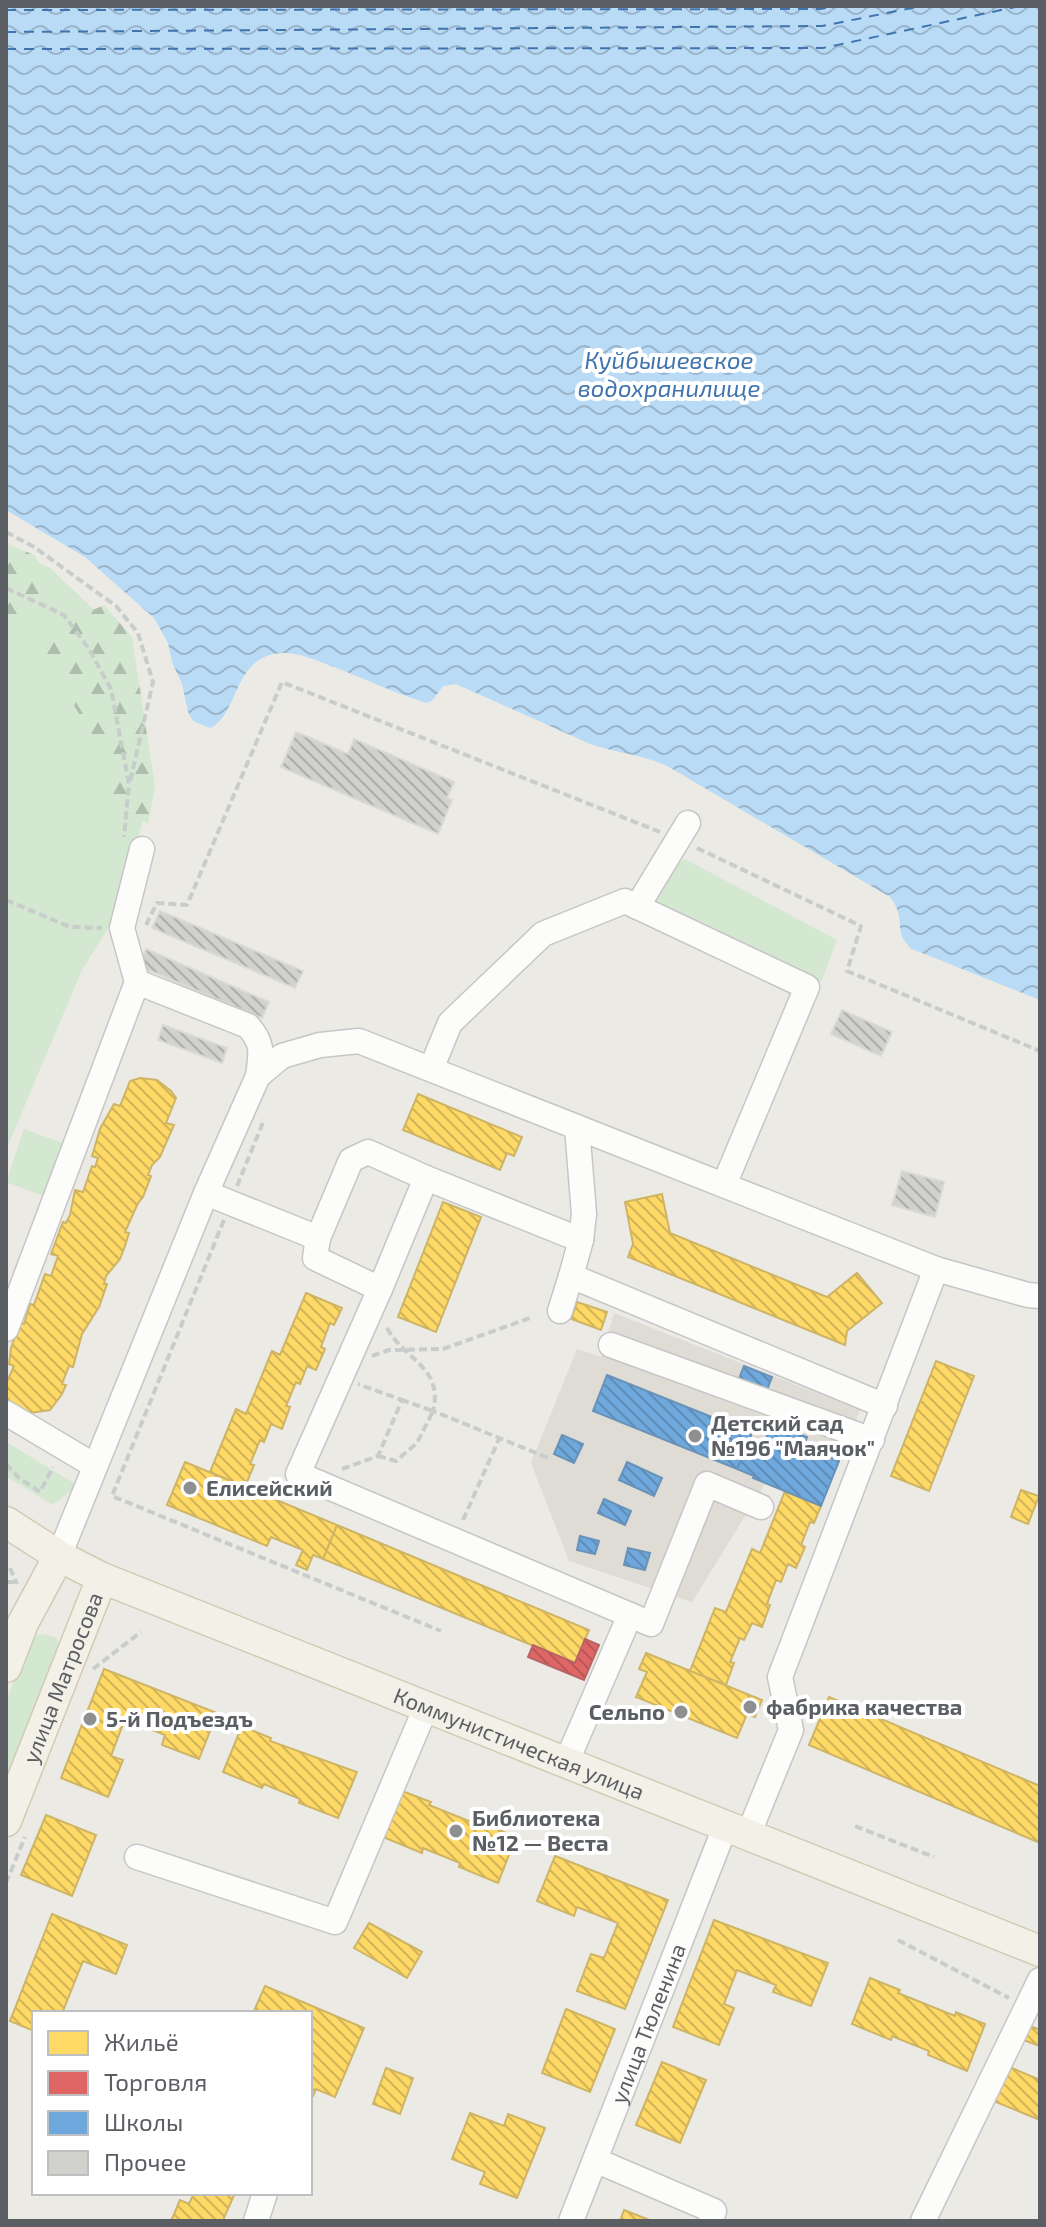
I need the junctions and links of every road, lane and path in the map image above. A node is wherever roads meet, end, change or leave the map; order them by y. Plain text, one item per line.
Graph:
1 (6, 532) edge
2 (6, 588) edge
3 (129, 784) junction
4 (683, 831) junction
5 (142, 849) joint
6 (6, 900) edge
7 (637, 907) junction
8 (122, 928) junction
9 (137, 982) junction
10 (1040, 1051) edge
11 (431, 1069) junction
12 (258, 1076) junction
13 (265, 1118) dead end
14 (577, 1127) junction
15 (426, 1178) junction
16 (724, 1185) junction
17 (206, 1193) junction
18 (230, 1203) junction
19 (318, 1238) junction
20 (581, 1240) junction
21 (936, 1269) junction
22 (571, 1276) junction
23 (377, 1295) junction
24 (1036, 1298) edge
25 (560, 1311) dead end
26 (533, 1317) dead end
27 (6, 1329) edge
28 (611, 1345) dead end
29 (404, 1350) junction
30 (344, 1371) junction
31 (402, 1400) junction
32 (885, 1406) junction
33 (433, 1411) junction
34 (6, 1413) edge
35 (499, 1439) junction
36 (872, 1440) junction
37 (378, 1456) junction
38 (551, 1459) dead end
39 (6, 1464) edge
40 (55, 1464) dead end
41 (95, 1466) junction
42 (313, 1480) junction
43 (761, 1507) dead end
44 (6, 1522) edge
45 (454, 1540) junction
46 (59, 1556) junction
47 (102, 1578) junction
48 (6, 1582) edge
49 (17, 1582) dead end
50 (630, 1615) junction
51 (441, 1631) dead end
52 (141, 1632) dead end
53 (6, 1667) edge
54 (93, 1667) dead end
55 (426, 1707) junction
56 (566, 1763) junction
57 (6, 1821) edge
58 (855, 1826) dead end
59 (736, 1831) junction
60 (137, 1857) dead end
61 (934, 1857) dead end
62 (898, 1940) dead end
63 (1040, 1951) edge
64 (1040, 1980) edge
65 (1027, 2007) junction
66 (595, 2160) junction
67 (264, 2195) edge
68 (256, 2221) edge
69 (571, 2221) edge
70 (711, 2221) edge
71 (923, 2221) edge

1 - 3 path
2 - 3 path
3 - 5 path
4 - 7 street
4 - 8 path
4 - 10 path
5 - 8 street
6 - 8 path
7 - 11 street
7 - 16 street
8 - 9 street
9 - 12 street
9 - 27 street
11 - 12 street
11 - 14 street
12 - 17 street
13 - 18 path
14 - 16 street
14 - 20 street
15 - 19 street
15 - 20 street
15 - 23 street
16 - 21 street
17 - 18 street
17 - 41 street
18 - 19 street
18 - 51 path
19 - 23 street
20 - 22 street
21 - 24 street
21 - 32 street, улица Тюленина
22 - 25 street
22 - 32 street
23 - 29 path
23 - 30 street
26 - 29 path
28 - 36 street
29 - 30 path
29 - 33 path
30 - 31 path
30 - 42 street
31 - 33 path
31 - 37 path
32 - 36 street, улица Тюленина
33 - 35 path
33 - 37 path
34 - 41 street
35 - 38 path
35 - 45 path
36 - 59 street, улица Тюленина
37 - 42 path
39 - 40 path
41 - 46 street
42 - 45 street
43 - 50 street
44 - 46 main road, Коммунистическая улица
45 - 50 street
46 - 47 main road, Коммунистическая улица
46 - 53 main road
47 - 55 main road, Коммунистическая улица
47 - 57 main road, улица Матросова
48 - 49 path
50 - 56 street
52 - 54 path
55 - 56 main road, Коммунистическая улица
55 - 60 street
56 - 59 main road, Коммунистическая улица
58 - 61 path
59 - 63 main road, Коммунистическая улица
59 - 66 street, улица Тюленина
62 - 65 path
64 - 65 street
65 - 71 street
66 - 69 street, улица Тюленина
66 - 70 street
67 - 68 street

